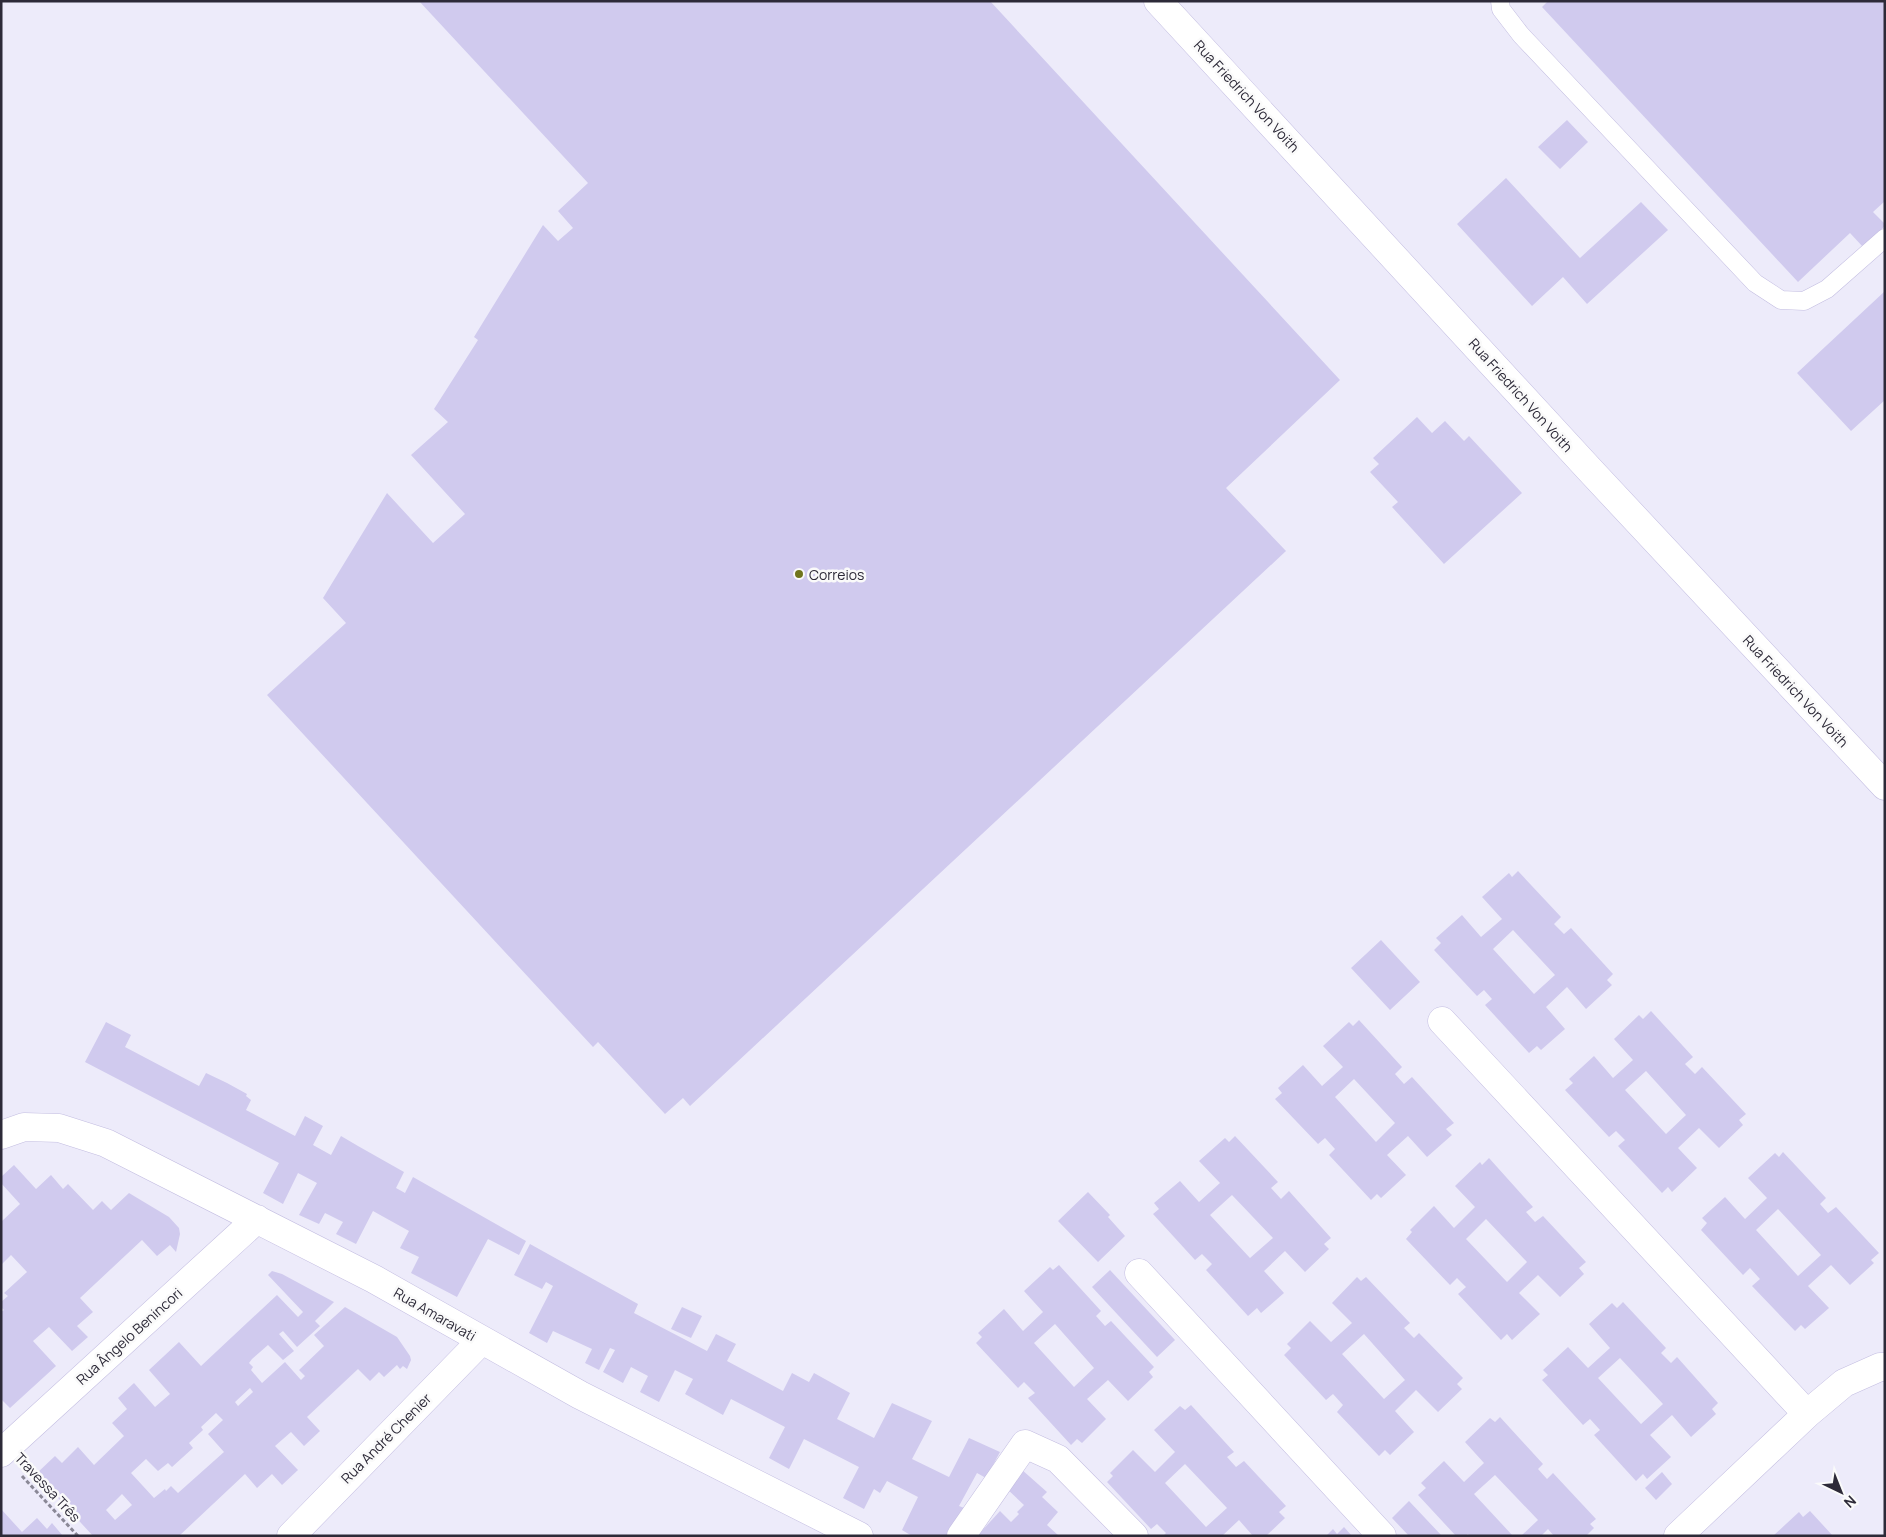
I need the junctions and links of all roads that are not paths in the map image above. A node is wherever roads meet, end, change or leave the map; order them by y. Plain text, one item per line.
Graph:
1 (1158, 1) edge
2 (1500, 1) edge
3 (1885, 238) edge
4 (1885, 786) edge
5 (1442, 1021) dead end
6 (1, 1135) edge
7 (257, 1219) junction
8 (1139, 1273) dead end
9 (482, 1340) junction
10 (1885, 1367) edge
11 (1808, 1414) junction
12 (1, 1453) edge
13 (291, 1536) edge
14 (859, 1536) edge
15 (961, 1536) edge
16 (1134, 1536) edge
17 (1382, 1536) edge
18 (1678, 1536) edge

1 - 4 street, Rua Friedrich Von Voith
2 - 3 lane
5 - 11 street
6 - 7 street, Rua Amaravati
7 - 9 street, Rua Amaravati
7 - 12 street, Rua Ângelo Benincori
8 - 17 street
9 - 13 street, Rua André Chenier
9 - 14 street, Rua Amaravati
10 - 11 street
11 - 18 street
15 - 16 street

